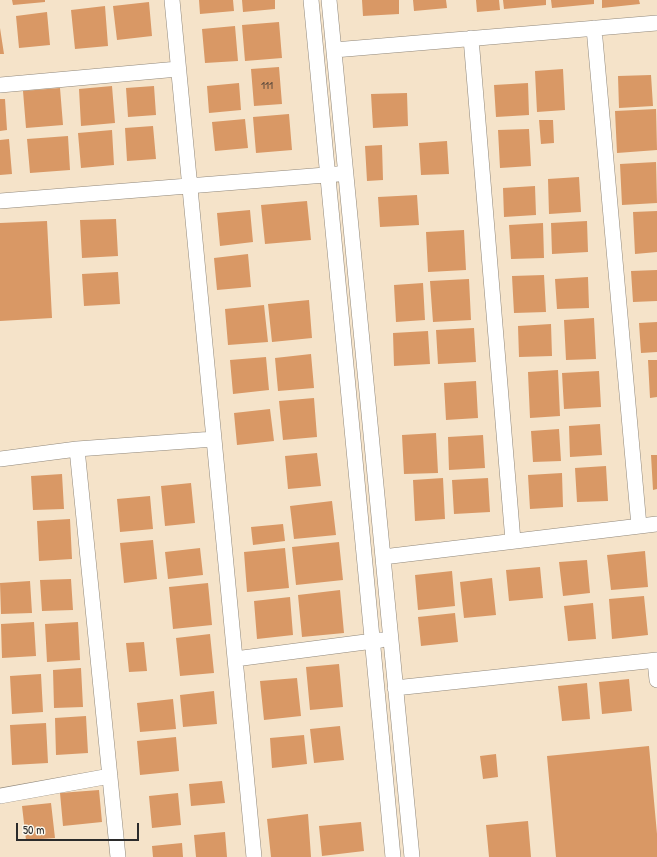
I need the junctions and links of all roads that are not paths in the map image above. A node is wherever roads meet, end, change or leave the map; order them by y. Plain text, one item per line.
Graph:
1 (172, 0) edge
2 (311, 0) edge
3 (329, 0) edge
4 (657, 23) edge
5 (594, 28) junction
6 (471, 38) junction
7 (334, 50) junction
8 (178, 69) junction
9 (0, 85) edge
10 (345, 173) junction
11 (328, 174) junction
12 (190, 186) junction
13 (0, 201) edge
14 (214, 439) junction
15 (77, 449) junction
16 (0, 459) edge
17 (657, 524) edge
18 (639, 526) junction
19 (513, 540) junction
20 (383, 557) junction
21 (391, 638) junction
22 (372, 641) junction
23 (235, 659) junction
24 (656, 661) edge
25 (657, 680) edge
26 (396, 688) junction
27 (110, 776) junction
28 (0, 796) edge
29 (118, 857) edge
30 (254, 857) edge
31 (393, 857) edge
32 (412, 857) edge

1 - 8 street
2 - 11 street
3 - 7 street
4 - 5 street
5 - 6 street
5 - 18 street
6 - 7 street
6 - 19 street
7 - 10 street
8 - 9 street
8 - 12 street
10 - 11 street
10 - 20 street
11 - 12 street
11 - 22 street
12 - 13 street
12 - 14 street
14 - 15 street
14 - 23 street
15 - 16 street
15 - 27 street
17 - 18 street
18 - 19 street
19 - 20 street
20 - 21 street
21 - 22 street
21 - 26 street
22 - 23 street
22 - 31 street
23 - 30 street
24 - 25 street
24 - 26 street
26 - 32 street
27 - 28 street
27 - 29 street

